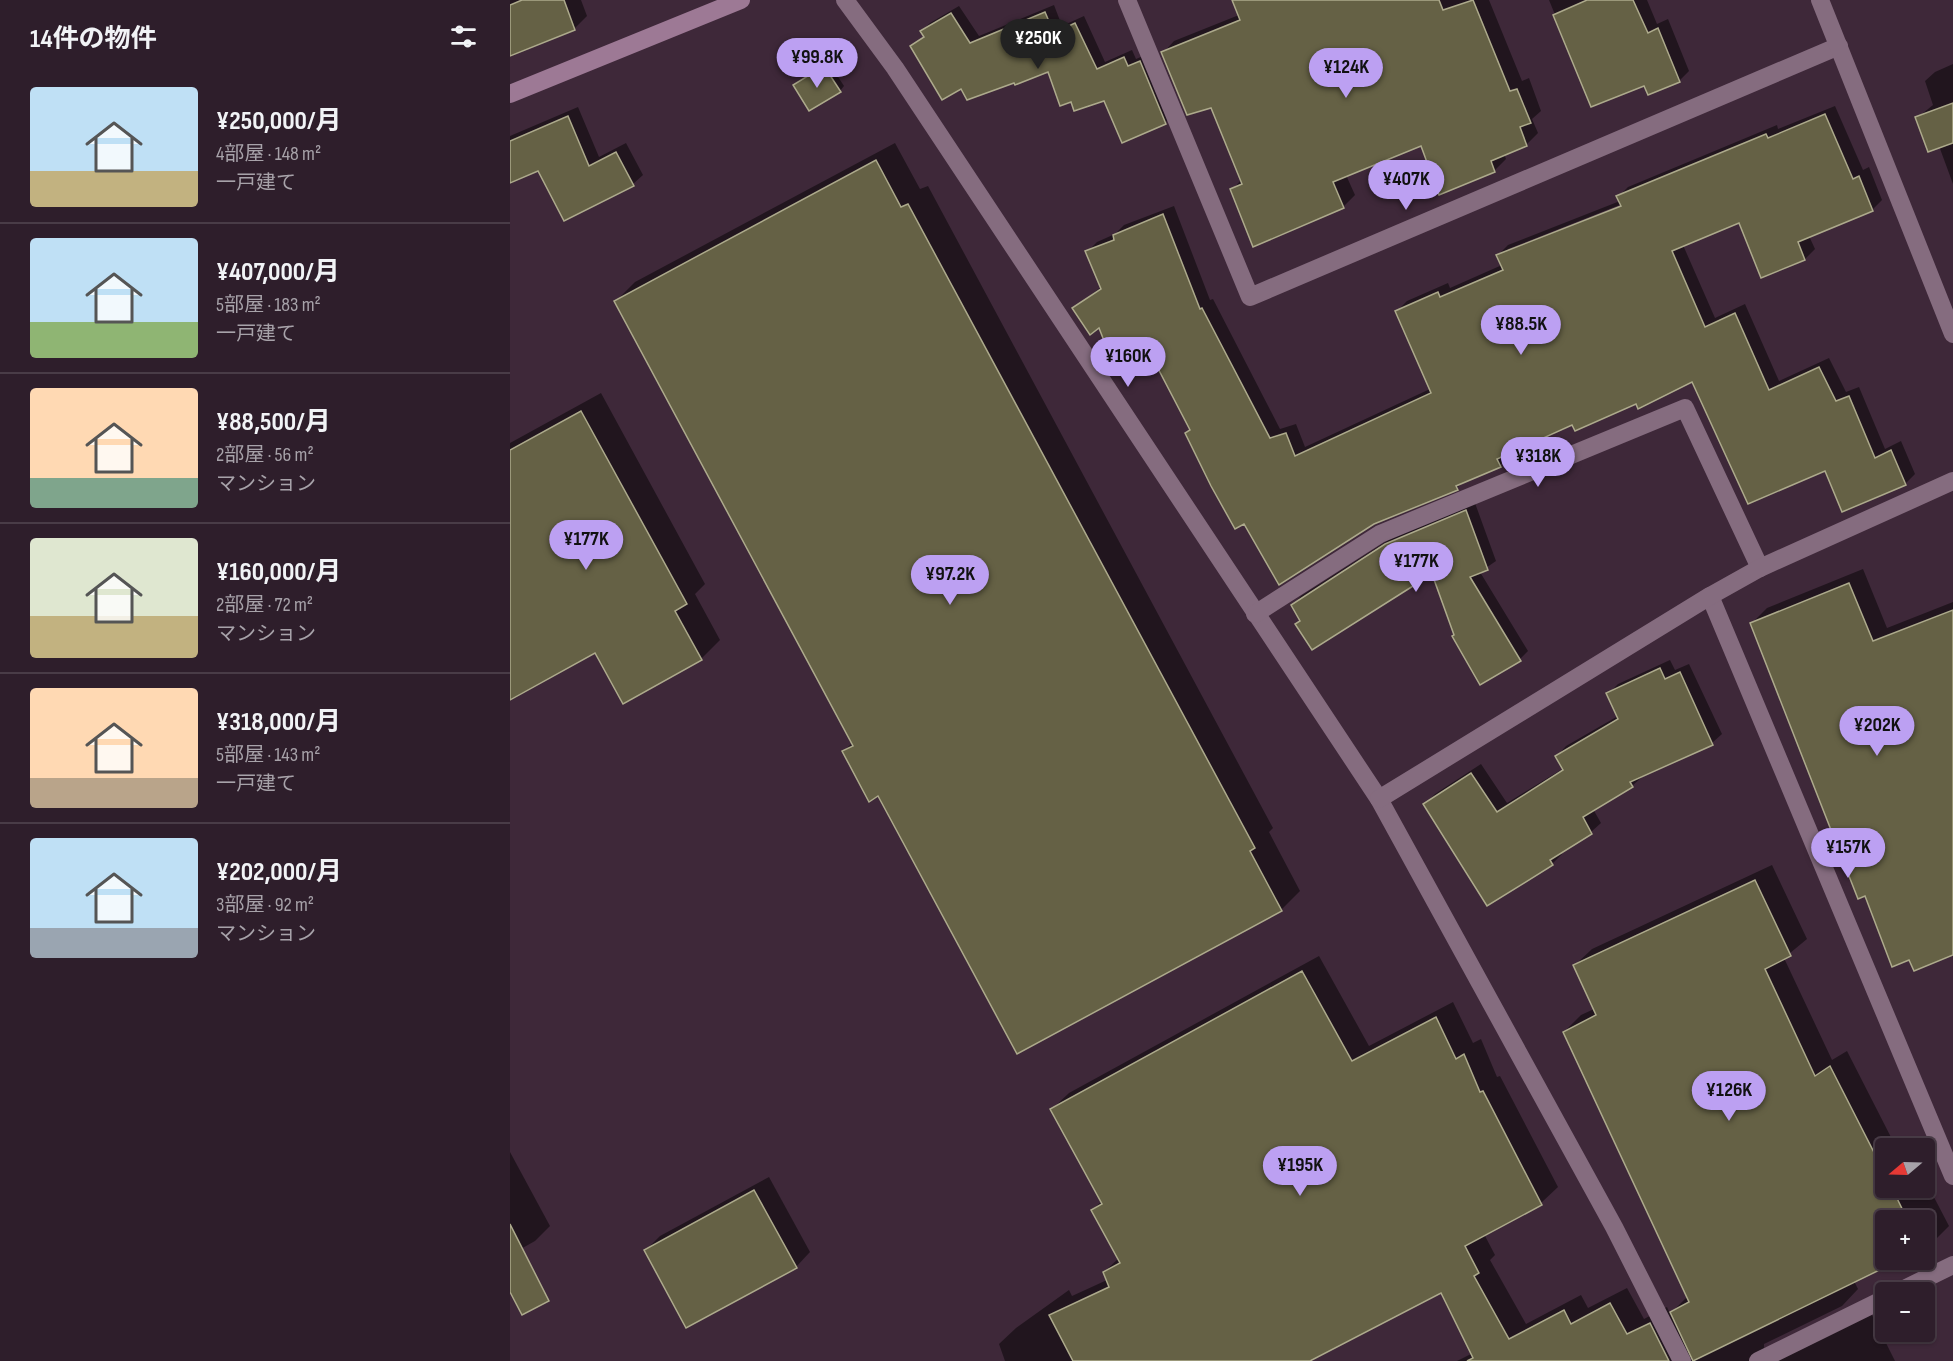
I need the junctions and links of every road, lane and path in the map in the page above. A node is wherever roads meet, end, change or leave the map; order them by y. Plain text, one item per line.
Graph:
1 (741, 0) edge
2 (845, 0) edge
3 (1127, 0) edge
4 (1820, 0) edge
5 (1839, 46) junction
6 (510, 94) edge
7 (1953, 334) edge
8 (1953, 481) edge
9 (1760, 568) junction
10 (1710, 596) junction
11 (1255, 614) junction
12 (1379, 799) junction
13 (1953, 1176) edge
14 (1953, 1265) edge
15 (1918, 1282) edge
16 (1875, 1303) edge
17 (1682, 1361) edge
18 (1758, 1361) edge

1 - 6 street
2 - 11 street
3 - 5 street
4 - 5 street
5 - 7 street
8 - 9 street
9 - 10 street
9 - 11 street
10 - 12 street
10 - 13 street
11 - 12 street
12 - 17 street
14 - 15 street
16 - 18 street

